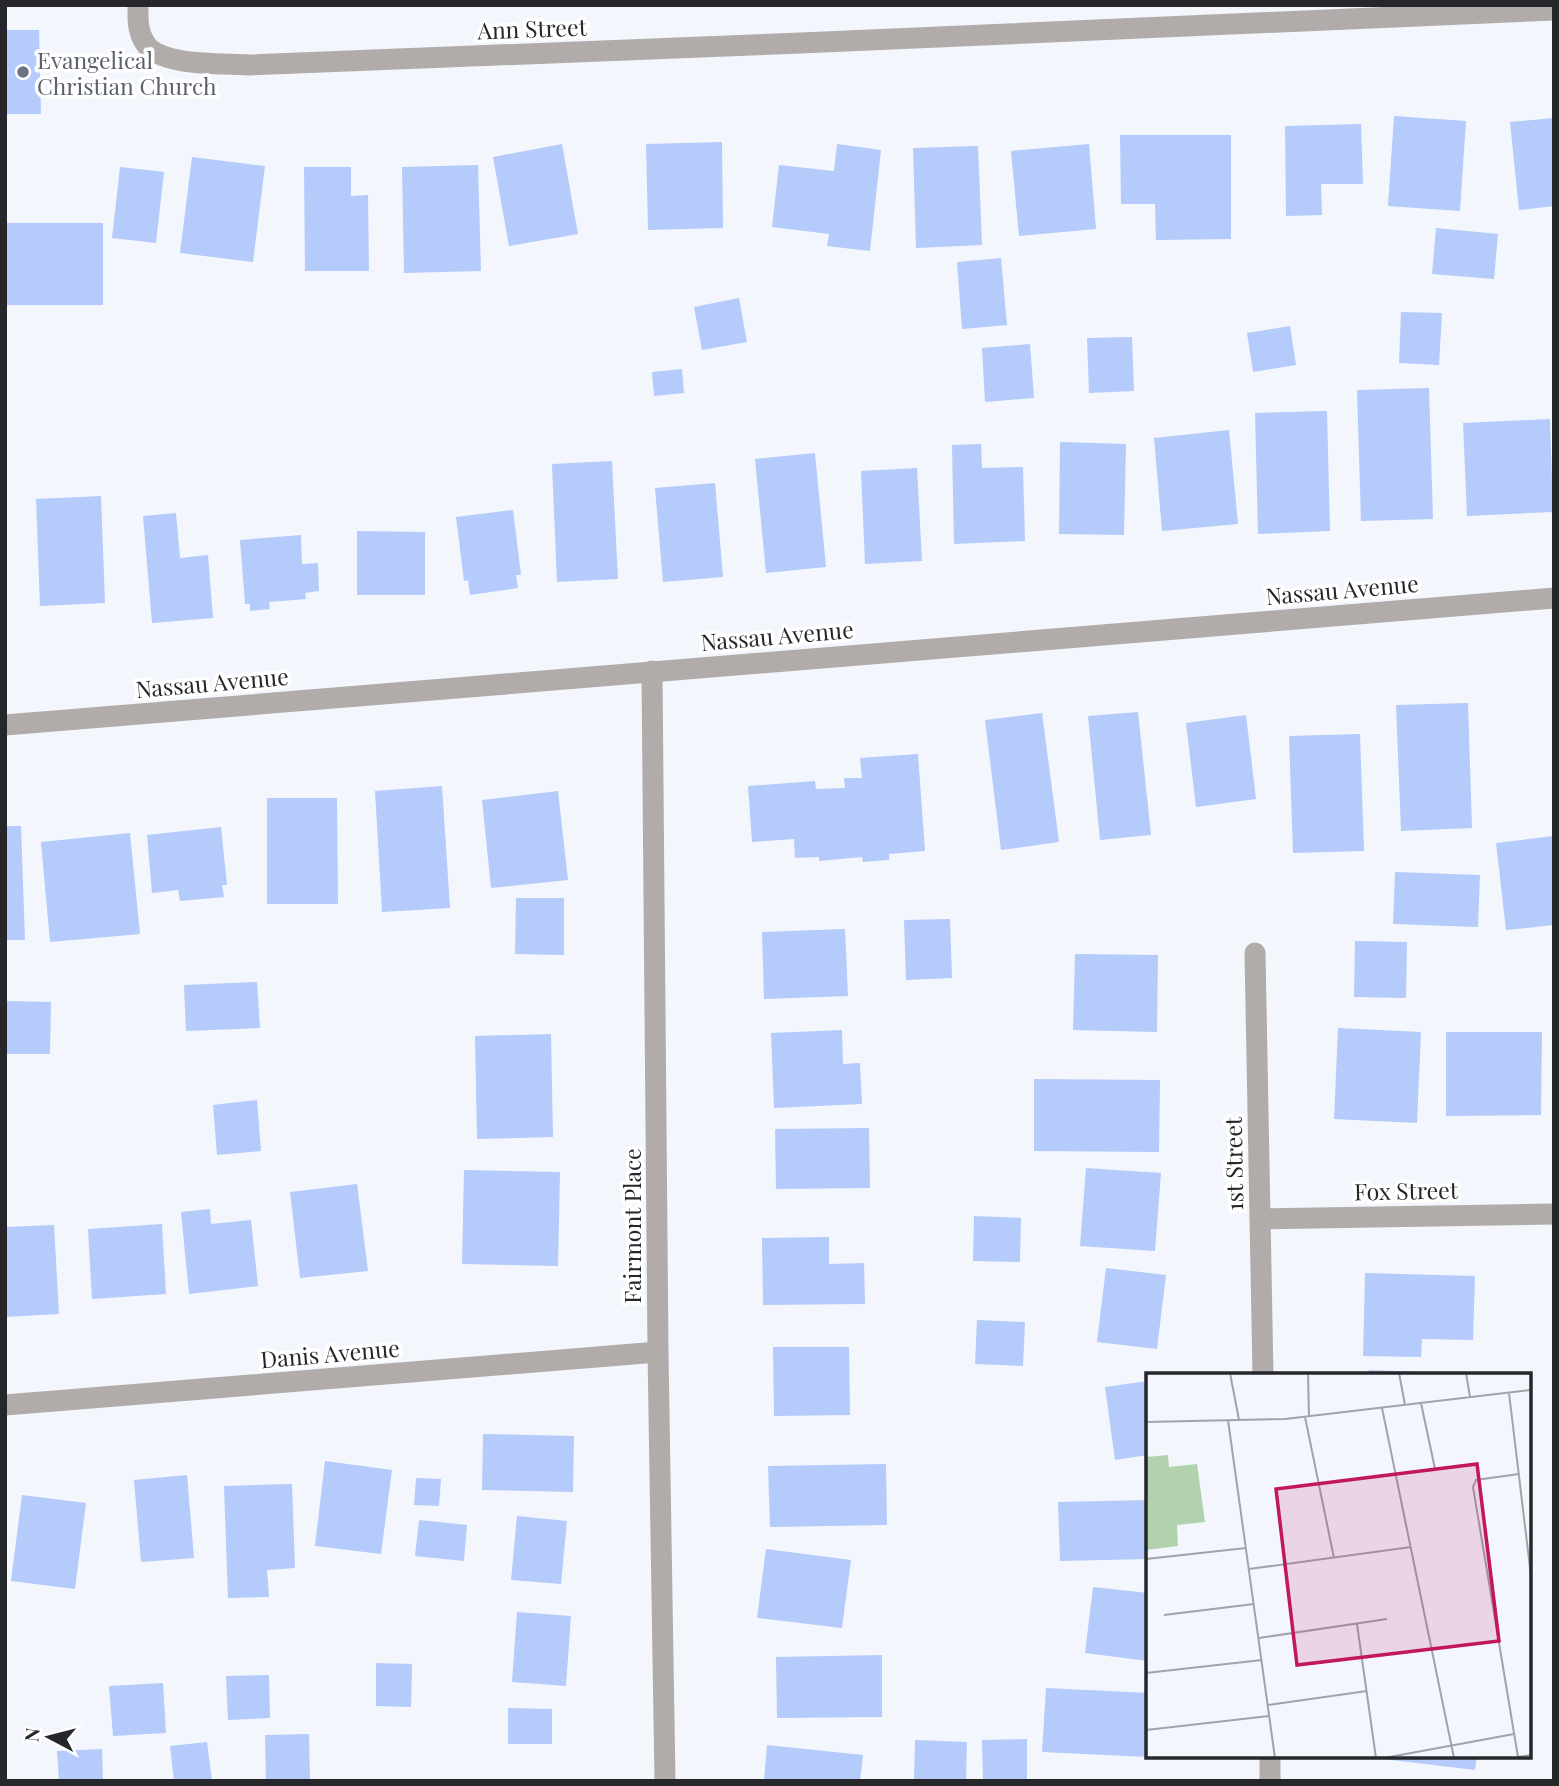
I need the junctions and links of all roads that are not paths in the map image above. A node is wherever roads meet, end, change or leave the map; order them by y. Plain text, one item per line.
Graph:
1 (138, 5) edge
2 (1554, 10) edge
3 (1554, 598) edge
4 (652, 671) junction
5 (5, 725) edge
6 (1255, 953) dead end
7 (1554, 1214) edge
8 (1260, 1219) junction
9 (658, 1352) junction
10 (1263, 1373) edge
11 (5, 1405) edge
12 (1270, 1758) edge
13 (665, 1781) edge
14 (1270, 1781) edge

1 - 2 street, Ann Street
3 - 4 street, Nassau Avenue
4 - 5 street, Nassau Avenue
4 - 9 street, Fairmont Place
6 - 8 street, 1st Street
7 - 8 street, Fox Street
8 - 10 street, 1st Street
9 - 11 street, Danis Avenue
9 - 13 street, Fairmont Place
12 - 14 street

